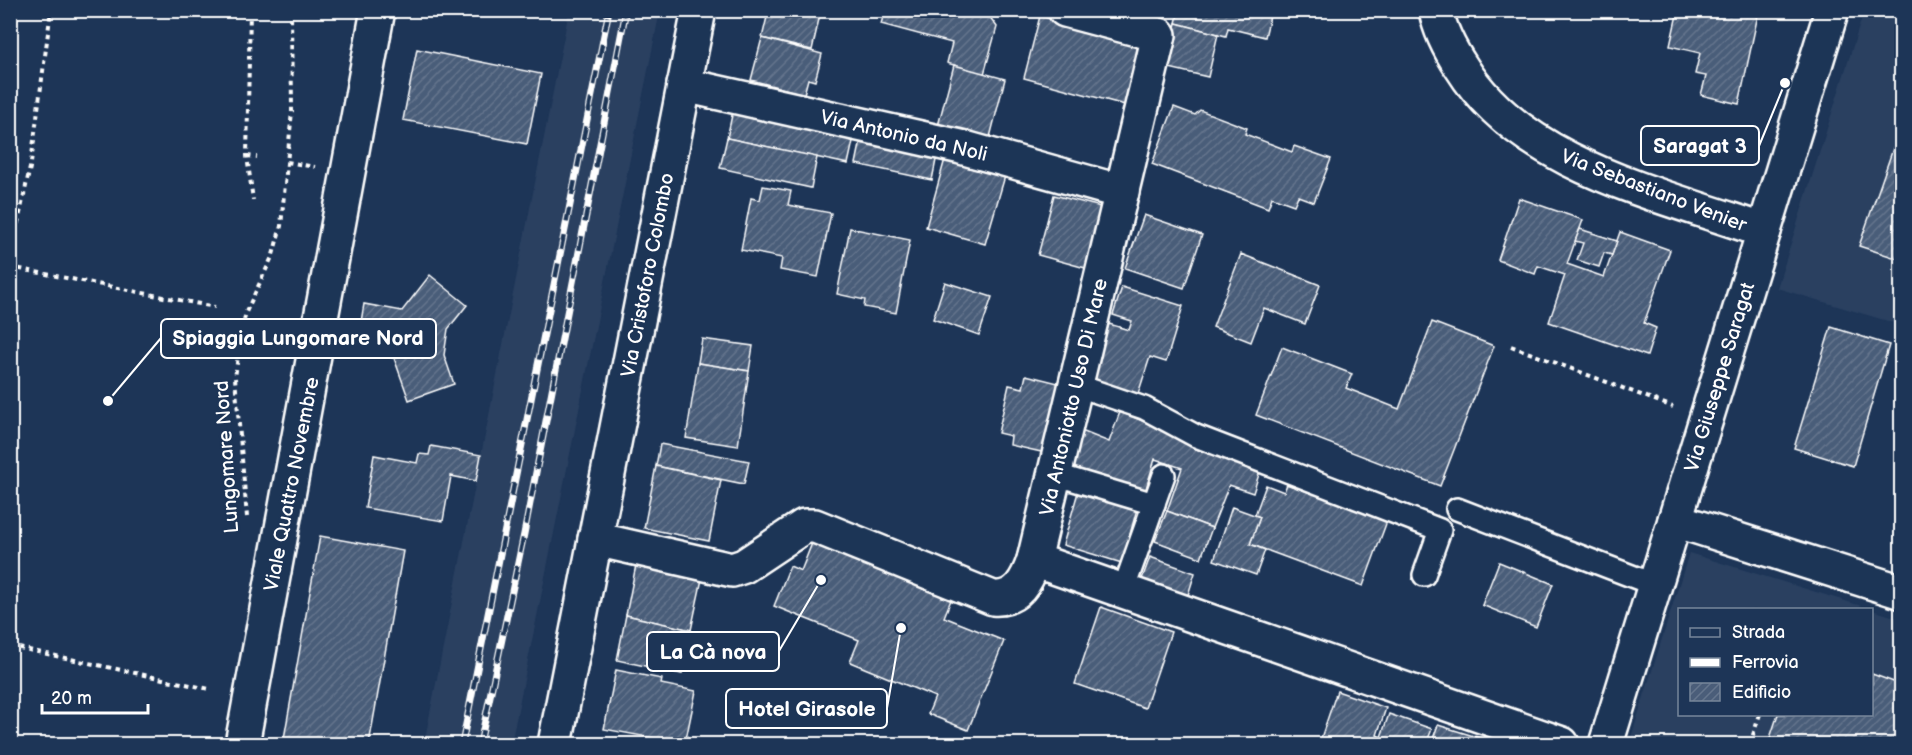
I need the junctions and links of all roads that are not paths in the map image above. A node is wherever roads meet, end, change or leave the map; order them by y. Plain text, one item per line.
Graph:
1 (378, 10) edge
2 (699, 10) edge
3 (1065, 10) edge
4 (1436, 10) edge
5 (1832, 10) edge
6 (1163, 23) edge
7 (684, 85) junction
8 (1122, 192) junction
9 (1764, 231) junction
10 (1076, 384) junction
11 (1054, 474) junction
12 (1164, 475) dead end
13 (1154, 504) junction
14 (1456, 509) dead end
15 (1675, 520) junction
16 (595, 539) junction
17 (1034, 560) junction
18 (1424, 575) dead end
19 (1655, 585) junction
20 (1123, 591) junction
21 (1902, 592) edge
22 (242, 744) edge
23 (555, 744) edge
24 (1562, 744) edge
25 (1606, 744) edge

1 - 22 street, Viale Quattro Novembre
2 - 7 street, Via Cristoforo Colombo
3 - 6 street
4 - 9 street, Via Sebastiano Venier
5 - 9 street, Via Giuseppe Saragat
6 - 8 street, Via Antoniotto Uso Di Mare
7 - 8 street, Via Antonio da Noli
7 - 16 street, Via Cristoforo Colombo
8 - 10 street, Via Antoniotto Uso Di Mare
9 - 15 street, Via Giuseppe Saragat
10 - 11 street, Via Antoniotto Uso Di Mare
10 - 18 lane
11 - 13 lane
11 - 17 street, Via Antoniotto Uso Di Mare
12 - 13 lane
13 - 20 lane
14 - 19 lane
15 - 19 street, Via Giuseppe Saragat
15 - 21 street
16 - 17 street, Via Antoniotto Uso Di Mare
16 - 23 street, Via Cristoforo Colombo
17 - 20 street
19 - 25 street, Via Giuseppe Saragat
20 - 24 street

